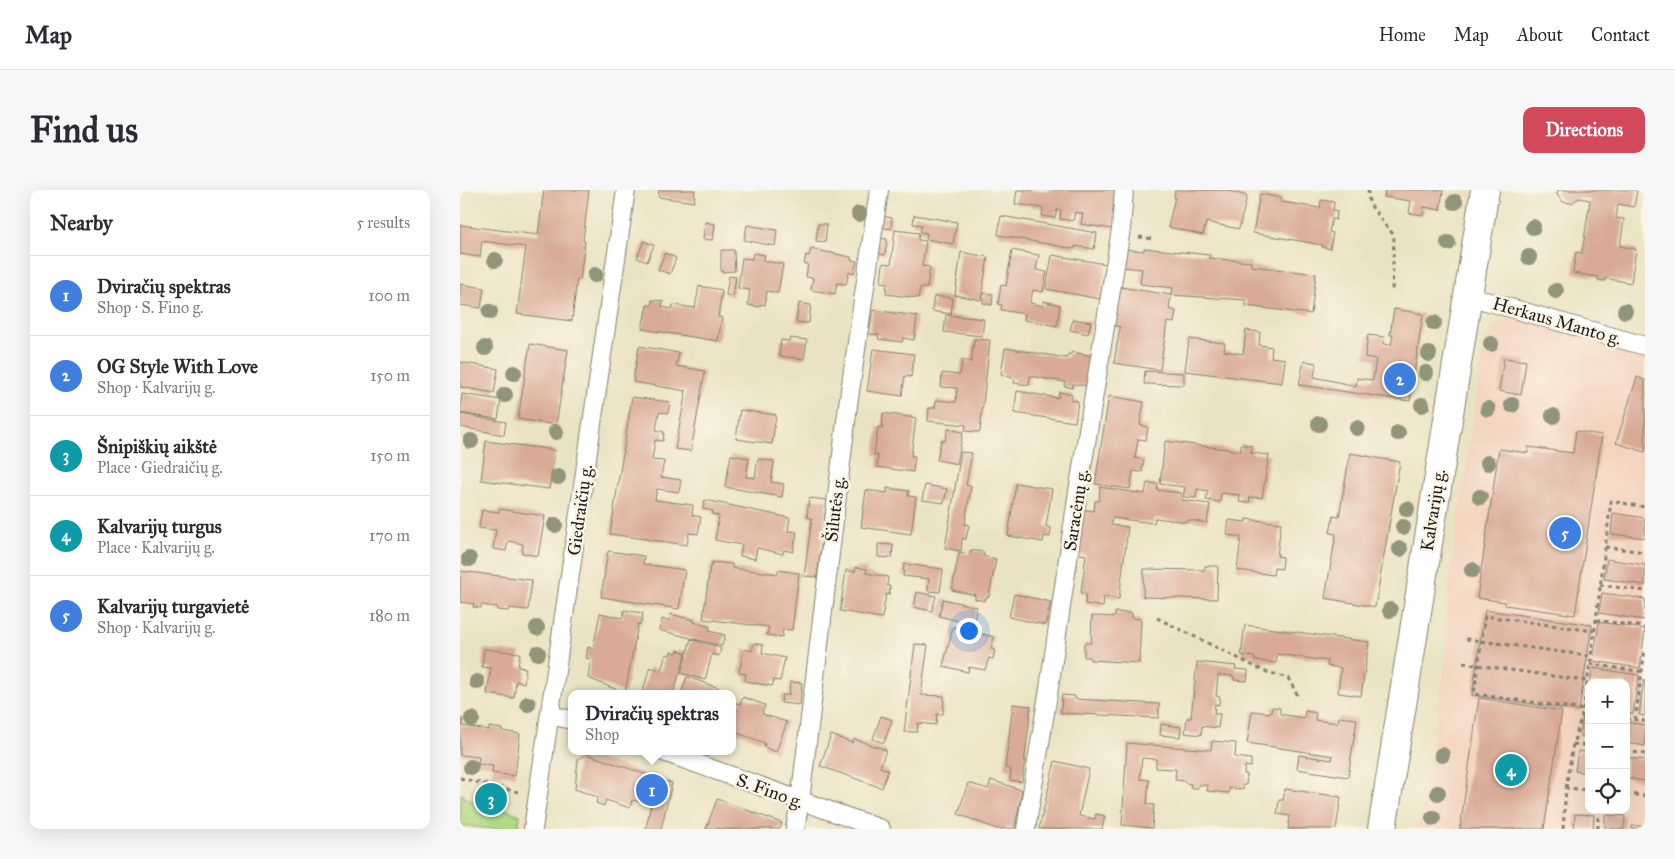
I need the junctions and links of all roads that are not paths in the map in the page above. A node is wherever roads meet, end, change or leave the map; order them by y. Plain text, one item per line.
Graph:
1 (626, 190) edge
2 (878, 190) edge
3 (1124, 190) edge
4 (1485, 190) edge
5 (1468, 296) junction
6 (1645, 346) edge
7 (550, 715) junction
8 (568, 719) edge
9 (672, 755) edge
10 (800, 801) junction
11 (533, 829) edge
12 (795, 829) edge
13 (881, 829) edge
14 (1026, 829) edge
15 (1382, 829) edge

1 - 7 street, Giedraičių g.
2 - 10 street, Šilutės g.
3 - 14 street, Saracėnų g.
4 - 5 main road, Kalvarijų g.
5 - 6 street, Herkaus Manto g.
5 - 15 main road, Kalvarijų g.
7 - 8 street
7 - 11 street, Giedraičių g.
9 - 10 street, S. Fino g.
10 - 12 street, Šilutės g.
10 - 13 street, S. Fino g.

